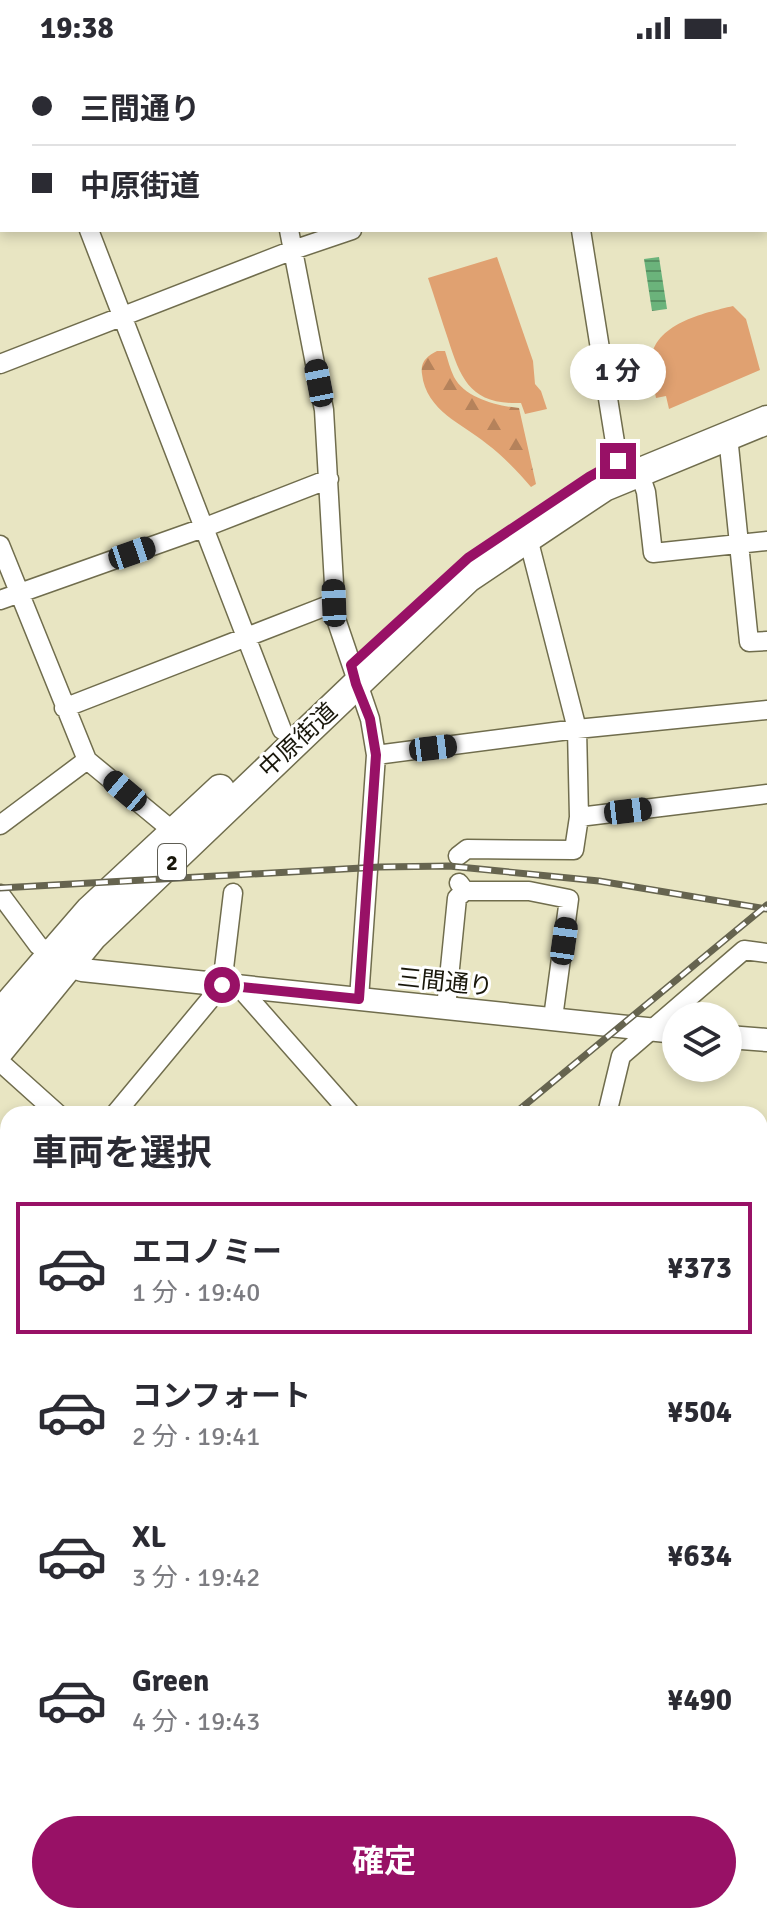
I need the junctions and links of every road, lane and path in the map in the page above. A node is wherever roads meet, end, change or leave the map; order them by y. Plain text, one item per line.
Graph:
1 (90, 232) edge
2 (289, 232) edge
3 (346, 232) edge
4 (581, 232) edge
5 (293, 250) junction
6 (122, 317) junction
7 (0, 364) edge
8 (767, 401) edge
9 (767, 420) edge
10 (728, 436) junction
11 (629, 466) junction
12 (329, 479) junction
13 (203, 528) junction
14 (528, 538) junction
15 (767, 541) edge
16 (738, 544) junction
17 (0, 545) edge
18 (19, 593) junction
19 (0, 600) edge
20 (334, 603) junction
21 (245, 638) junction
22 (767, 641) edge
23 (354, 674) junction
24 (64, 708) junction
25 (767, 710) edge
26 (577, 729) junction
27 (282, 730) junction
28 (376, 755) junction
29 (87, 760) junction
30 (767, 794) edge
31 (579, 817) junction
32 (0, 825) edge
33 (173, 831) junction
34 (458, 856) dead end
35 (233, 893) dead end
36 (0, 894) edge
37 (767, 953) edge
38 (58, 960) junction
39 (231, 986) junction
40 (359, 999) junction
41 (446, 1008) junction
42 (0, 1014) edge
43 (553, 1018) junction
44 (651, 1029) junction
45 (662, 1030) edge
46 (742, 1038) edge
47 (767, 1040) edge
48 (0, 1050) edge
49 (0, 1062) edge
50 (49, 1106) edge
51 (122, 1106) edge
52 (337, 1106) edge
53 (609, 1106) edge

1 - 6 street
2 - 5 street
3 - 5 street
4 - 11 street
5 - 6 street
5 - 12 street
6 - 7 street
6 - 13 street
8 - 11 main road, 中原街道 / 2
9 - 10 main road, 中原街道 / 2
10 - 11 main road, 中原街道 / 2
10 - 16 street
11 - 14 main road, 中原街道 / 2
11 - 16 street
11 - 23 main road, 中原街道 / 2
12 - 13 street
12 - 20 street
13 - 18 street
13 - 21 street
14 - 23 main road, 中原街道 / 2
14 - 26 street
15 - 16 street
16 - 22 street
17 - 18 street
18 - 19 street
18 - 24 street
20 - 21 street
20 - 23 street
21 - 24 street
21 - 27 street
23 - 27 main road, 中原街道 / 2
23 - 28 street
23 - 38 main road, 中原街道 / 2
24 - 29 street
25 - 26 street
26 - 28 street
26 - 31 street
27 - 33 main road, 中原街道 / 2
28 - 40 street
29 - 32 street
29 - 33 street
30 - 31 street
31 - 34 street
33 - 38 main road, 中原街道 / 2
35 - 39 street
36 - 38 street
37 - 44 street
38 - 39 street, 三間通り
38 - 42 main road, 中原街道 / 2
38 - 48 main road, 中原街道 / 2
39 - 40 street, 三間通り
39 - 51 street
39 - 52 street
40 - 41 street, 三間通り
41 - 43 street, 三間通り
41 - 43 street
43 - 44 street, 三間通り
44 - 45 street, 三間通り
44 - 53 street
46 - 47 street
49 - 50 street

